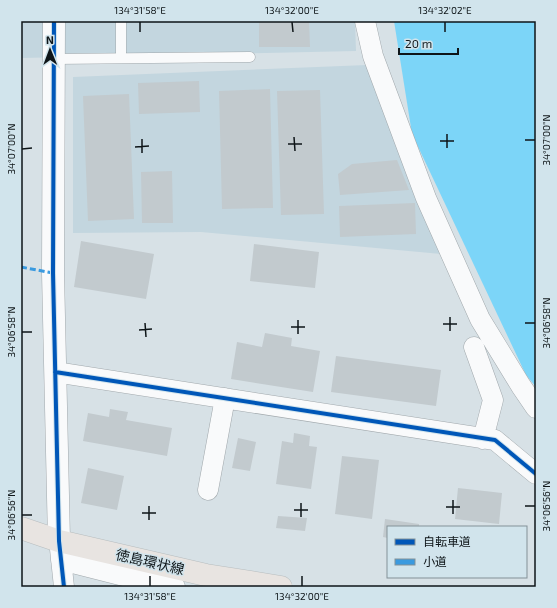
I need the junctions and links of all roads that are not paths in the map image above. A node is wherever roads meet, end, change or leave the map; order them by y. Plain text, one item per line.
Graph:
1 (54, 21) edge
2 (121, 21) edge
3 (365, 21) edge
4 (250, 57) dead end
5 (121, 58) junction
6 (54, 59) junction
7 (474, 347) dead end
8 (55, 372) junction
9 (225, 398) junction
10 (536, 408) edge
11 (483, 439) junction
12 (536, 474) edge
13 (208, 490) dead end
14 (21, 528) edge
15 (60, 551) junction
16 (64, 587) edge
17 (175, 587) edge
18 (281, 587) edge

1 - 6 street
2 - 5 lane
3 - 10 street
4 - 5 lane
5 - 6 lane
6 - 8 street
7 - 11 street
8 - 9 street
8 - 15 street
9 - 11 street
9 - 13 street
11 - 12 street
14 - 15 main road, 徳島環状線
15 - 16 street
15 - 17 street
15 - 18 main road, 徳島環状線

